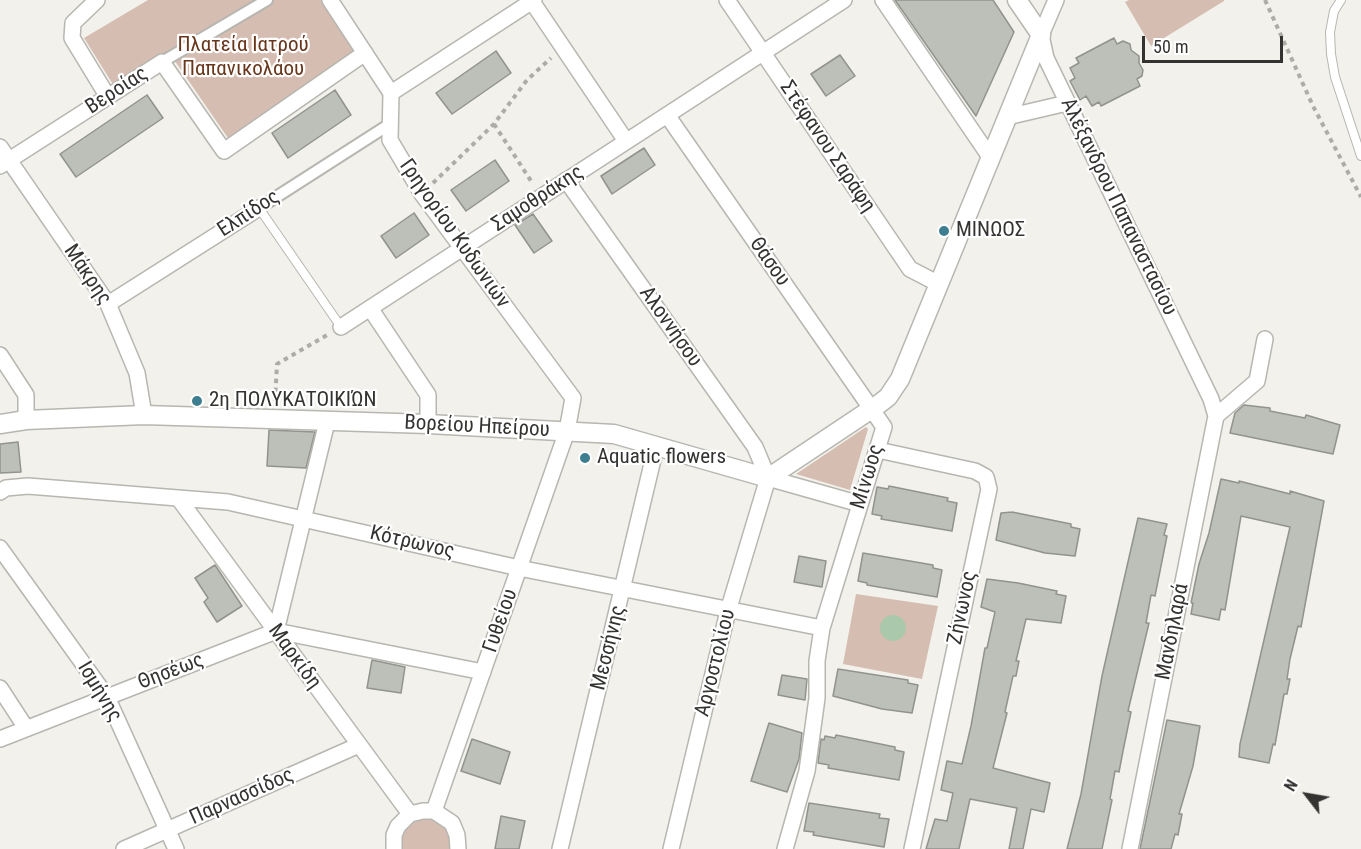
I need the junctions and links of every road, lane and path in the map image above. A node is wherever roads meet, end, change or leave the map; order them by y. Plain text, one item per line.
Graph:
1 (97, 0) edge
2 (267, 0) edge
3 (330, 0) edge
4 (532, 0) edge
5 (727, 0) edge
6 (844, 0) edge
7 (883, 0) edge
8 (1017, 0) edge
9 (1056, 0) edge
10 (1265, 0) edge
11 (1341, 0) edge
12 (1041, 35) junction
13 (563, 46) junction
14 (365, 53) junction
15 (762, 53) junction
16 (162, 62) junction
17 (391, 93) junction
18 (108, 96) junction
19 (1067, 103) junction
20 (667, 115) junction
21 (1007, 117) junction
22 (390, 124) junction
23 (494, 124) junction
24 (626, 141) junction
25 (1361, 156) edge
26 (990, 157) junction
27 (3, 158) edge
28 (567, 180) junction
29 (422, 194) junction
30 (541, 197) junction
31 (1361, 197) edge
32 (258, 208) junction
33 (463, 248) junction
34 (937, 283) junction
35 (108, 304) junction
36 (370, 308) junction
37 (341, 327) junction
38 (1265, 339) dead end
39 (0, 356) edge
40 (871, 410) junction
41 (144, 415) junction
42 (1216, 416) junction
43 (27, 420) junction
44 (274, 420) junction
45 (327, 422) junction
46 (0, 424) edge
47 (428, 424) junction
48 (567, 431) junction
49 (656, 447) junction
50 (878, 450) junction
51 (768, 478) junction
52 (0, 492) edge
53 (179, 499) junction
54 (860, 504) junction
55 (304, 517) junction
56 (0, 548) edge
57 (519, 568) junction
58 (624, 587) junction
59 (728, 611) junction
60 (822, 628) junction
61 (276, 631) junction
62 (483, 672) junction
63 (0, 688) edge
64 (107, 698) junction
65 (27, 728) junction
66 (0, 740) edge
67 (359, 745) junction
68 (434, 812) junction
69 (410, 814) junction
70 (167, 830) junction
71 (461, 848) edge
72 (124, 849) edge
73 (176, 849) edge
74 (394, 849) edge
75 (560, 849) edge
76 (671, 849) edge
77 (785, 849) edge
78 (912, 849) edge
79 (1130, 849) edge

1 - 18 street
2 - 16 street, Βεροίας
3 - 14 street
4 - 13 street
4 - 17 street
5 - 15 street, Στέφανου Σαράφη
6 - 15 street, Σαμοθράκης
7 - 26 street
8 - 12 street, Αλέξανδρου Παπαναστασίου
9 - 12 street
10 - 31 path
11 - 25 lane
12 - 19 street, Αλέξανδρου Παπαναστασίου
12 - 21 street
13 - 23 path
13 - 24 street
14 - 16 street
14 - 17 street
15 - 20 street, Σαμοθράκης
15 - 34 street, Στέφανου Σαράφη
16 - 18 street, Βεροίας
17 - 22 street, Γρηγορίου Κυδωνιών
18 - 27 street, Βεροίας
19 - 21 street
19 - 42 street, Αλέξανδρου Παπαναστασίου
20 - 24 street, Σαμοθράκης
20 - 40 street, Θάσου
21 - 26 street
22 - 29 street, Γρηγορίου Κυδωνιών
22 - 32 street, Ελπίδος
23 - 29 path
23 - 30 path
24 - 28 street, Σαμοθράκης
26 - 34 street
27 - 35 street, Μάκρης
28 - 30 street, Σαμοθράκης
28 - 51 street, Αλοννήσου
29 - 33 street, Γρηγορίου Κυδωνιών
30 - 33 street, Σαμοθράκης
32 - 35 street, Ελπίδος
32 - 37 lane
33 - 36 street, Σαμοθράκης
33 - 48 street, Γρηγορίου Κυδωνιών
34 - 40 street
35 - 41 street, Μάκρης
36 - 37 street, Σαμοθράκης
36 - 47 street
37 - 44 path
38 - 42 street
39 - 43 street
40 - 50 street, Μίνωος
40 - 51 street
41 - 43 street, Βορείου Ηπείρου
41 - 44 street, Βορείου Ηπείρου
42 - 79 street, Μανδηλαρά
43 - 46 street, Βορείου Ηπείρου
44 - 45 street, Βορείου Ηπείρου
45 - 47 street, Βορείου Ηπείρου
45 - 55 street
47 - 48 street, Βορείου Ηπείρου
48 - 49 street, Βορείου Ηπείρου
48 - 57 street, Γυθείου
49 - 51 street, Βορείου Ηπείρου
49 - 58 street, Μεσσήνης
50 - 54 street, Μίνωος
50 - 78 street, Ζήνωνος
51 - 54 street, Βορείου Ηπείρου
51 - 59 street, Αργοστολίου
52 - 53 street, Κότρωνος
53 - 55 street, Κότρωνος
53 - 61 street, Μαρκίδη
54 - 60 street, Μίνωος
55 - 57 street, Κότρωνος
55 - 61 street
56 - 64 street, Ισμήνης
57 - 58 street, Κότρωνος
57 - 62 street, Γυθείου
58 - 59 street, Κότρωνος
58 - 75 street, Μεσσήνης
59 - 60 street, Κότρωνος
59 - 76 street, Αργοστολίου
60 - 77 street, Μίνωος
61 - 62 street
61 - 64 street, Θησέως
61 - 67 street, Μαρκίδη
62 - 68 street, Γυθείου
63 - 65 street
64 - 65 street, Θησέως
64 - 70 street, Ισμήνης
65 - 66 street, Θησέως
67 - 69 street, Μαρκίδη
67 - 70 street, Παρνασσίδος
68 - 69 street
68 - 71 street
69 - 74 street
70 - 72 street, Παρνασσίδος
70 - 73 street, Ισμήνης

